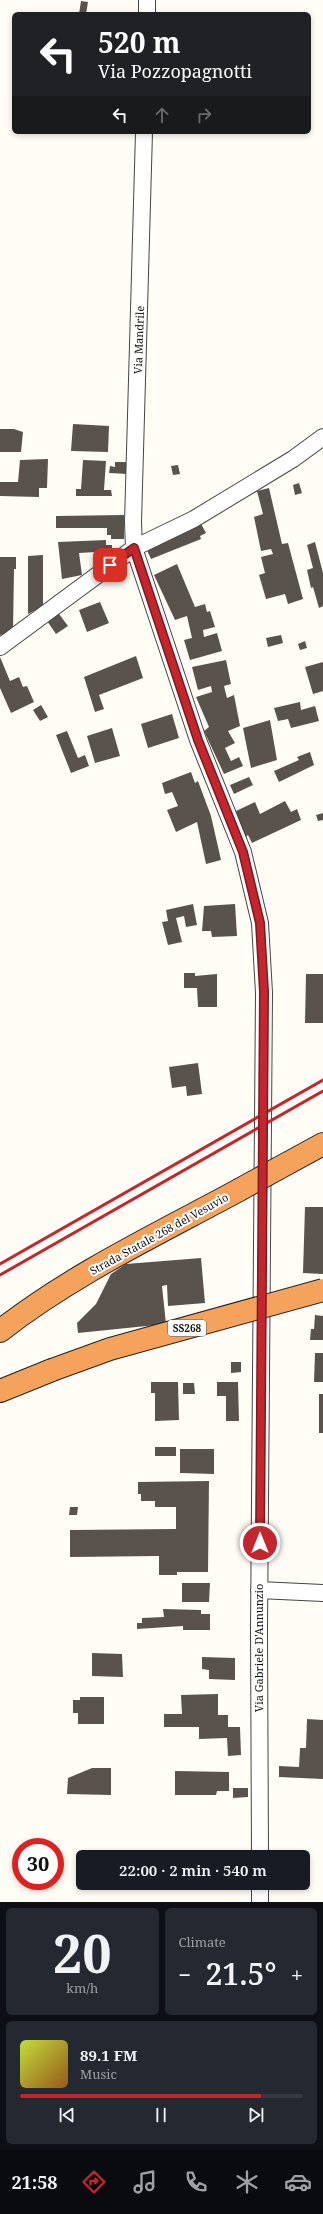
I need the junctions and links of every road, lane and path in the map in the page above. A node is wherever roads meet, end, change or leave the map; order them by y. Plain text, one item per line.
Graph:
1 (147, 0) edge
2 (147, 12) edge
3 (144, 134) edge
4 (323, 437) edge
5 (134, 548) junction
6 (0, 647) edge
7 (323, 1144) edge
8 (323, 1290) edge
9 (0, 1331) edge
10 (0, 1391) edge
11 (259, 1590) junction
12 (323, 1593) edge
13 (260, 1850) edge
14 (260, 1890) edge
15 (260, 1902) edge

1 - 2 street
3 - 5 street, Via Mandrile
4 - 5 street
5 - 6 street
5 - 11 street, Via Gabriele D'Annunzio
7 - 9 highway, Strada Statale 268 del Vesuvio, bridge
8 - 10 highway, SS268, bridge
11 - 12 street
11 - 13 street, Via Gabriele D'Annunzio
14 - 15 street

